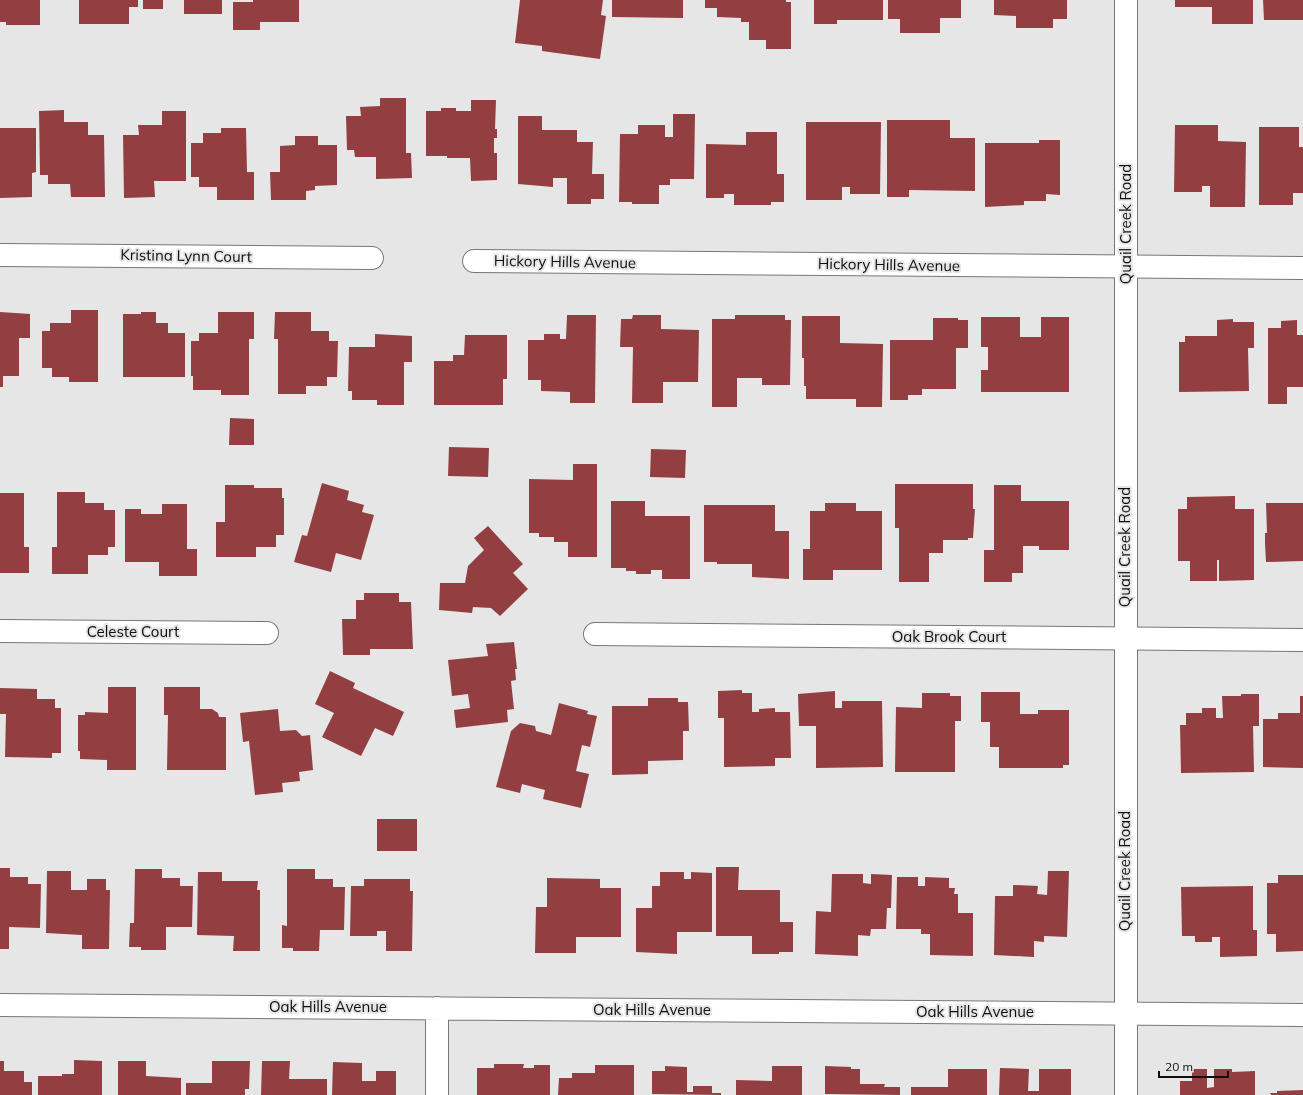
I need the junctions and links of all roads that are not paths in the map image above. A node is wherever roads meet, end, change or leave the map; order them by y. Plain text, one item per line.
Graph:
1 (1126, 0) edge
2 (0, 255) edge
3 (372, 258) dead end
4 (474, 261) dead end
5 (1126, 267) junction
6 (1303, 268) edge
7 (0, 631) edge
8 (267, 633) dead end
9 (595, 634) dead end
10 (1125, 639) junction
11 (1303, 640) edge
12 (0, 1005) edge
13 (437, 1008) junction
14 (1125, 1014) junction
15 (1303, 1015) edge
16 (437, 1095) edge
17 (1126, 1095) edge

1 - 5 street, Quail Creek Road
2 - 3 street, Kristina Lynn Court
4 - 5 street, Hickory Hills Avenue
5 - 6 street, Hickory Hills Avenue
5 - 10 street, Quail Creek Road
7 - 8 street, Celeste Court
9 - 10 street, Oak Brook Court
10 - 11 street, Oak Brook Court
10 - 14 street, Quail Creek Road
12 - 13 street, Oak Hills Avenue
13 - 14 street, Oak Hills Avenue
13 - 16 street
14 - 15 street, Oak Hills Avenue
14 - 17 street, Quail Creek Road

